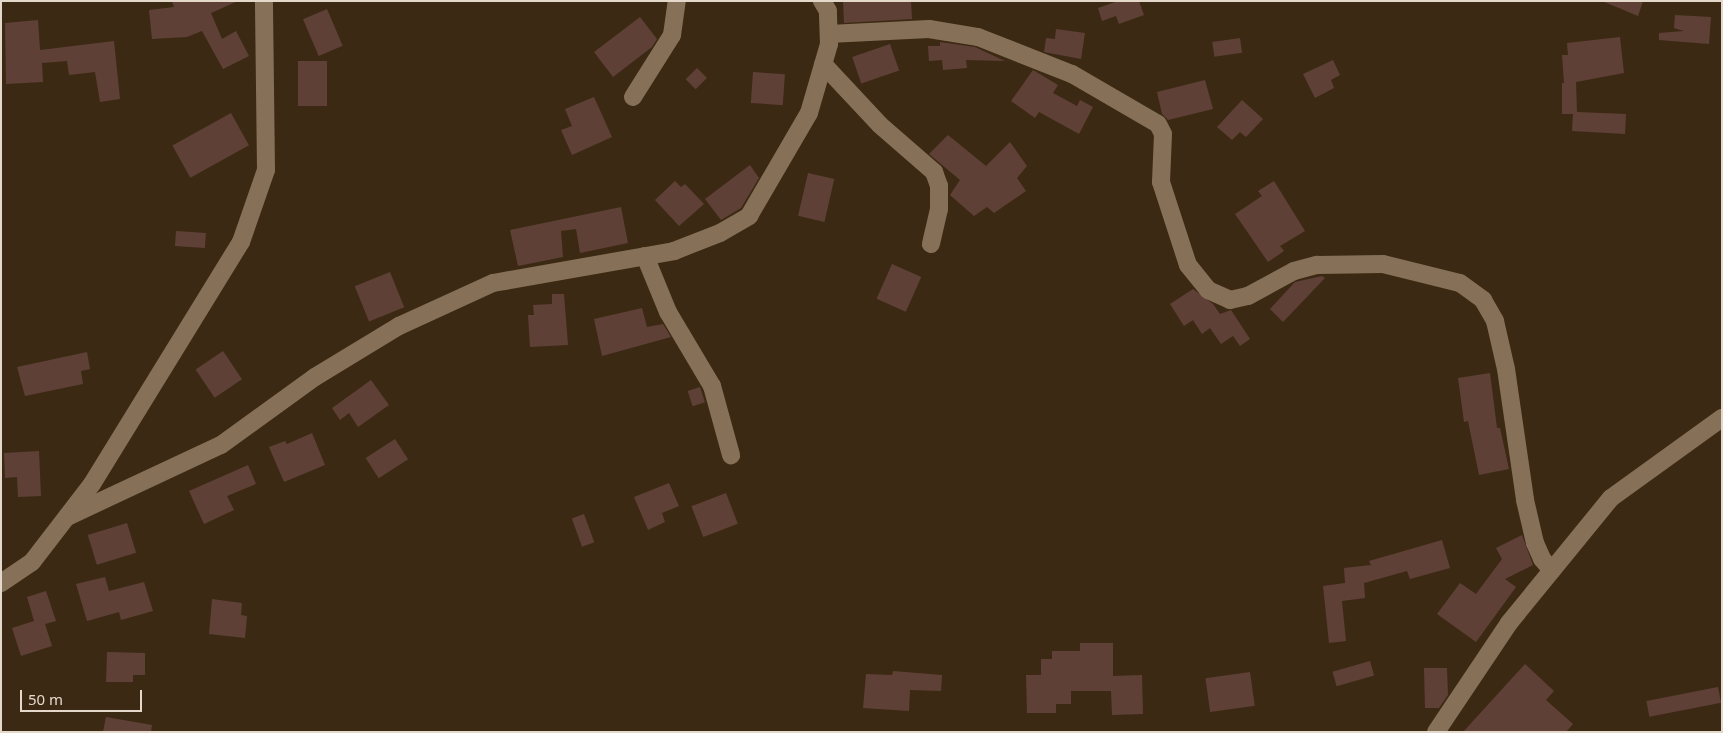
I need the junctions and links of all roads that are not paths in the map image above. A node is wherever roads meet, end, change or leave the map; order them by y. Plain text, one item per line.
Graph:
1 (264, 1) edge
2 (678, 1) edge
3 (822, 1) edge
4 (829, 34) junction
5 (823, 64) junction
6 (633, 97) dead end
7 (931, 244) dead end
8 (645, 256) junction
9 (1722, 418) edge
10 (731, 455) dead end
11 (67, 518) junction
12 (1552, 570) junction
13 (1, 583) edge
14 (1436, 732) edge

1 - 11 street
2 - 6 street
3 - 4 street
4 - 5 street
4 - 12 street
5 - 7 street
5 - 8 street
8 - 10 street
8 - 11 street
9 - 12 street
11 - 13 street
12 - 14 street

